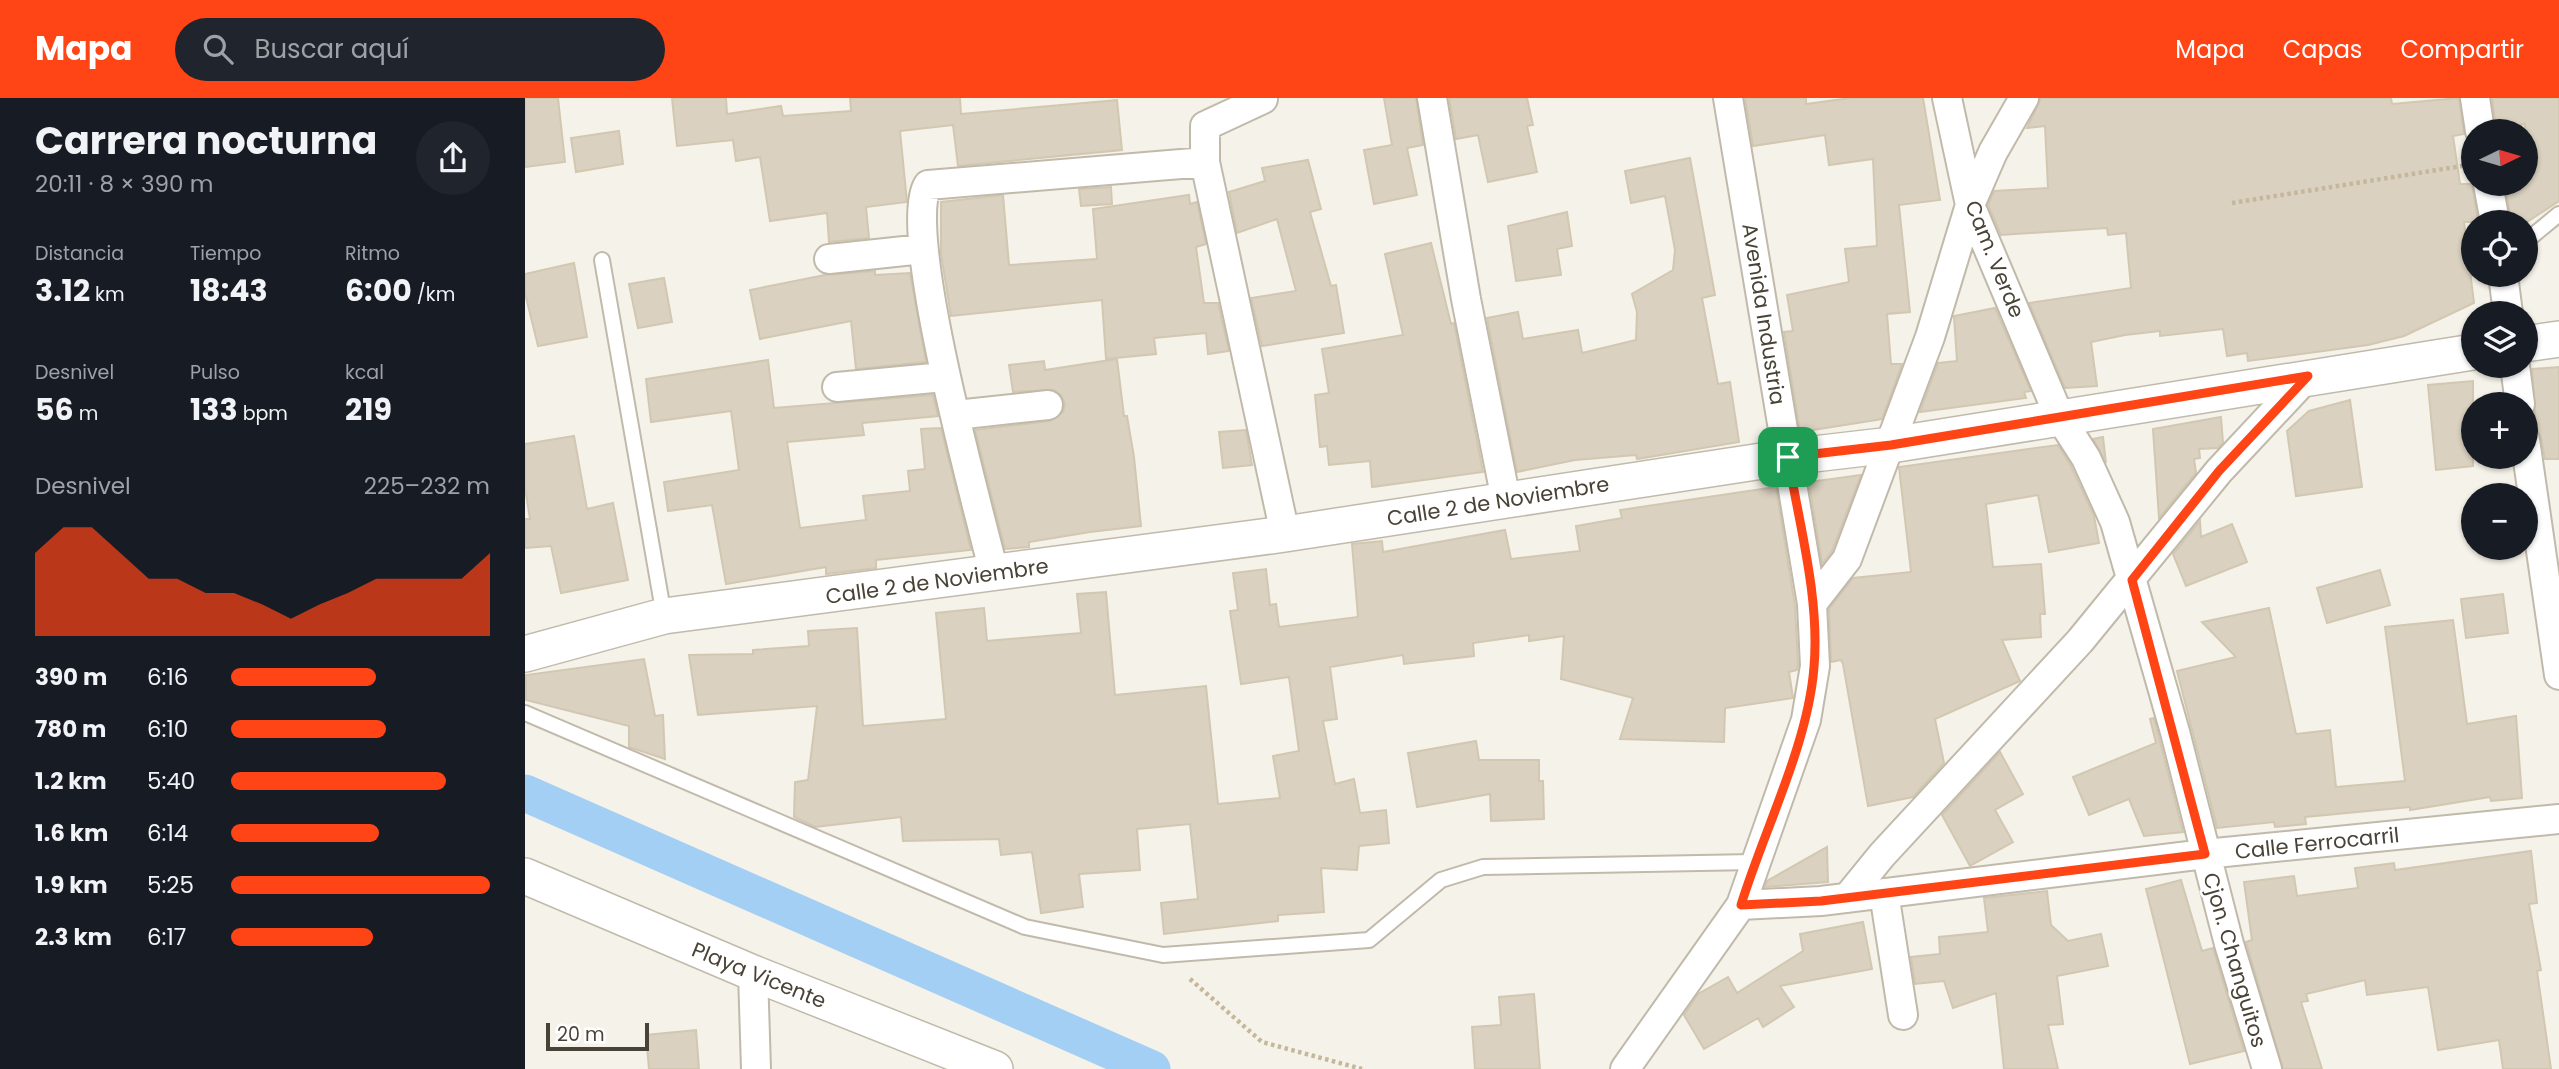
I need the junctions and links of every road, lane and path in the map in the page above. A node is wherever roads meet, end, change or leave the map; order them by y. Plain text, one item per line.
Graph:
1 (1432, 98) edge
2 (1728, 98) edge
3 (1947, 98) edge
4 (2024, 98) edge
5 (2475, 98) edge
6 (1263, 99) edge
7 (2478, 119) edge
8 (1205, 162) junction
9 (2461, 167) edge
10 (2232, 203) dead end
11 (1970, 205) junction
12 (2559, 214) edge
13 (2538, 231) edge
14 (923, 249) junction
15 (829, 259) dead end
16 (602, 260) dead end
17 (2559, 339) edge
18 (2538, 342) edge
19 (2461, 354) edge
20 (2308, 376) junction
21 (944, 377) junction
22 (837, 387) dead end
23 (1048, 405) dead end
24 (956, 415) junction
25 (2059, 416) junction
26 (1891, 445) junction
27 (1788, 457) junction
28 (2529, 469) edge
29 (1506, 499) junction
30 (1285, 534) junction
31 (994, 573) junction
32 (2132, 580) junction
33 (1812, 604) junction
34 (664, 617) junction
35 (525, 654) edge
36 (2559, 675) edge
37 (525, 713) edge
38 (2559, 819) edge
39 (2205, 854) junction
40 (1754, 862) junction
41 (525, 876) edge
42 (1884, 893) junction
43 (1847, 898) junction
44 (1741, 905) junction
45 (1163, 955) junction
46 (753, 973) junction
47 (1903, 1016) dead end
48 (2263, 1068) edge
49 (756, 1069) edge
50 (995, 1069) edge
51 (1362, 1069) edge
52 (1625, 1069) edge

1 - 29 street
2 - 27 street, Avenida Industria
3 - 11 street, Cam. Verde
4 - 11 street
5 - 7 street
6 - 8 street
8 - 14 street
8 - 30 street
9 - 10 path
11 - 25 street, Cam. Verde
11 - 26 street
12 - 13 lane
14 - 15 street
14 - 21 street
16 - 34 lane
17 - 18 street
19 - 20 street, Calle 2 de Noviembre
20 - 25 street, Calle 2 de Noviembre
20 - 32 street
21 - 22 street
21 - 24 street
23 - 24 street
24 - 31 street
25 - 26 street, Calle 2 de Noviembre
25 - 32 street, Cjon. Changuitos
26 - 27 street, Calle 2 de Noviembre
26 - 33 street
27 - 29 street, Calle 2 de Noviembre
27 - 33 street, Avenida Industria
28 - 36 street
29 - 30 street, Calle 2 de Noviembre
30 - 31 street, Calle 2 de Noviembre
31 - 34 street, Calle 2 de Noviembre
32 - 39 street, Cjon. Changuitos
32 - 43 street
33 - 40 street, Avenida Industria
34 - 35 street, Calle 2 de Noviembre
37 - 45 lane
38 - 39 street, Calle Ferrocarril
39 - 42 street, Calle Ferrocarril
39 - 48 street, Cjon. Changuitos
40 - 44 street, Avenida Industria
40 - 45 lane
41 - 46 street, Playa Vicente
42 - 43 street, Calle Ferrocarril
42 - 47 street
43 - 44 street, Calle Ferrocarril
44 - 52 street, Avenida Industria
45 - 51 path
46 - 49 street
46 - 50 street, Playa Vicente

